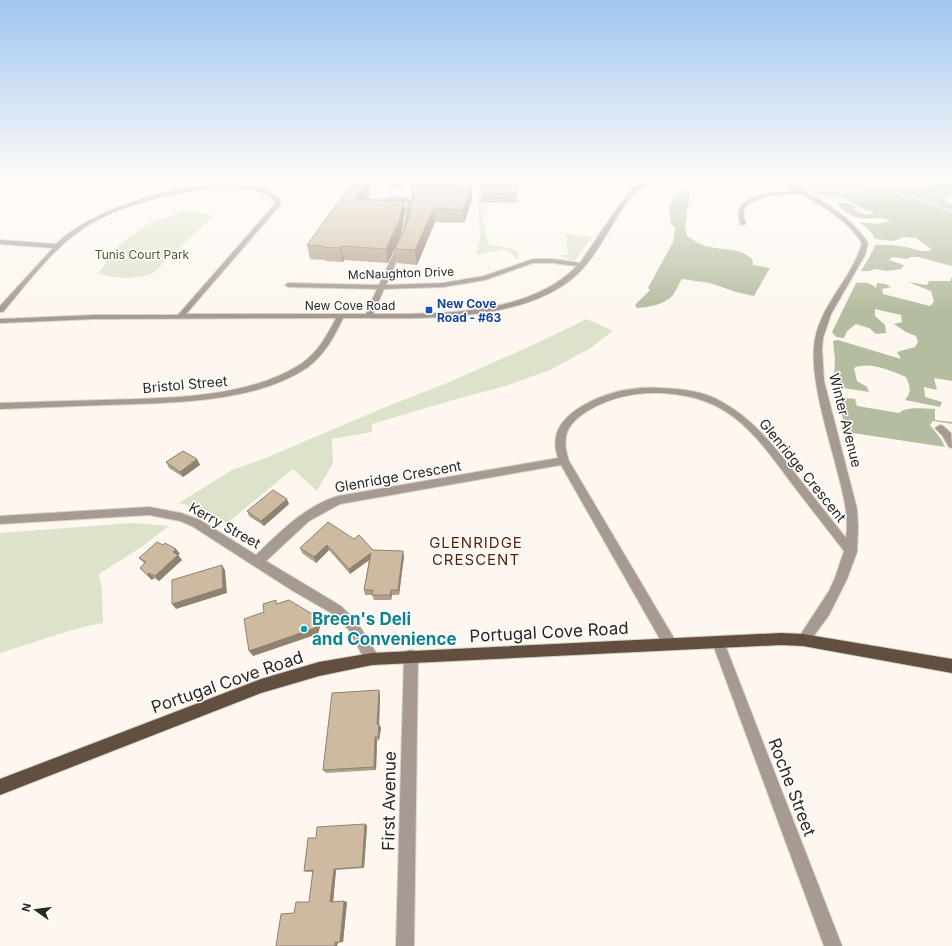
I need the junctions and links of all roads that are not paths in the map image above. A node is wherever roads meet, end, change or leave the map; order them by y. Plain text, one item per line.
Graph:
1 (89, 223) edge
2 (262, 223) edge
3 (407, 223) edge
4 (609, 223) edge
5 (851, 223) edge
6 (0, 242) edge
7 (57, 246) junction
8 (581, 265) junction
9 (288, 285) dead end
10 (381, 287) junction
11 (0, 310) edge
12 (181, 316) junction
13 (340, 317) junction
14 (368, 317) junction
15 (0, 321) edge
16 (0, 406) edge
17 (940, 428) dead end
18 (952, 445) edge
19 (564, 461) junction
20 (0, 520) edge
21 (850, 552) junction
22 (258, 561) junction
23 (803, 640) junction
24 (718, 642) junction
25 (670, 644) junction
26 (411, 656) junction
27 (372, 659) junction
28 (952, 666) edge
29 (0, 787) edge
30 (405, 946) edge
31 (833, 946) edge

1 - 7 street
2 - 12 street
3 - 10 street
4 - 8 street, New Cove Road
5 - 21 street, Winter Avenue
6 - 7 street
7 - 11 street
8 - 10 street, McNaughton Drive
8 - 14 street, New Cove Road
9 - 10 street, McNaughton Drive
10 - 14 street
12 - 13 street, New Cove Road
12 - 15 street, New Cove Road
13 - 14 street, New Cove Road
13 - 16 street, Bristol Street
17 - 18 street
19 - 21 street, Glenridge Crescent
19 - 22 street, Glenridge Crescent
19 - 25 street, Glenridge Crescent
20 - 22 street, Kerry Street
21 - 23 street, Winter Avenue
22 - 27 street, Kerry Street
23 - 24 main road, Portugal Cove Road
23 - 28 main road, Portugal Cove Road
24 - 25 main road, Portugal Cove Road
24 - 31 street, Roche Street
25 - 26 main road, Portugal Cove Road
26 - 27 main road, Portugal Cove Road
26 - 30 street, First Avenue
27 - 29 main road, Portugal Cove Road

